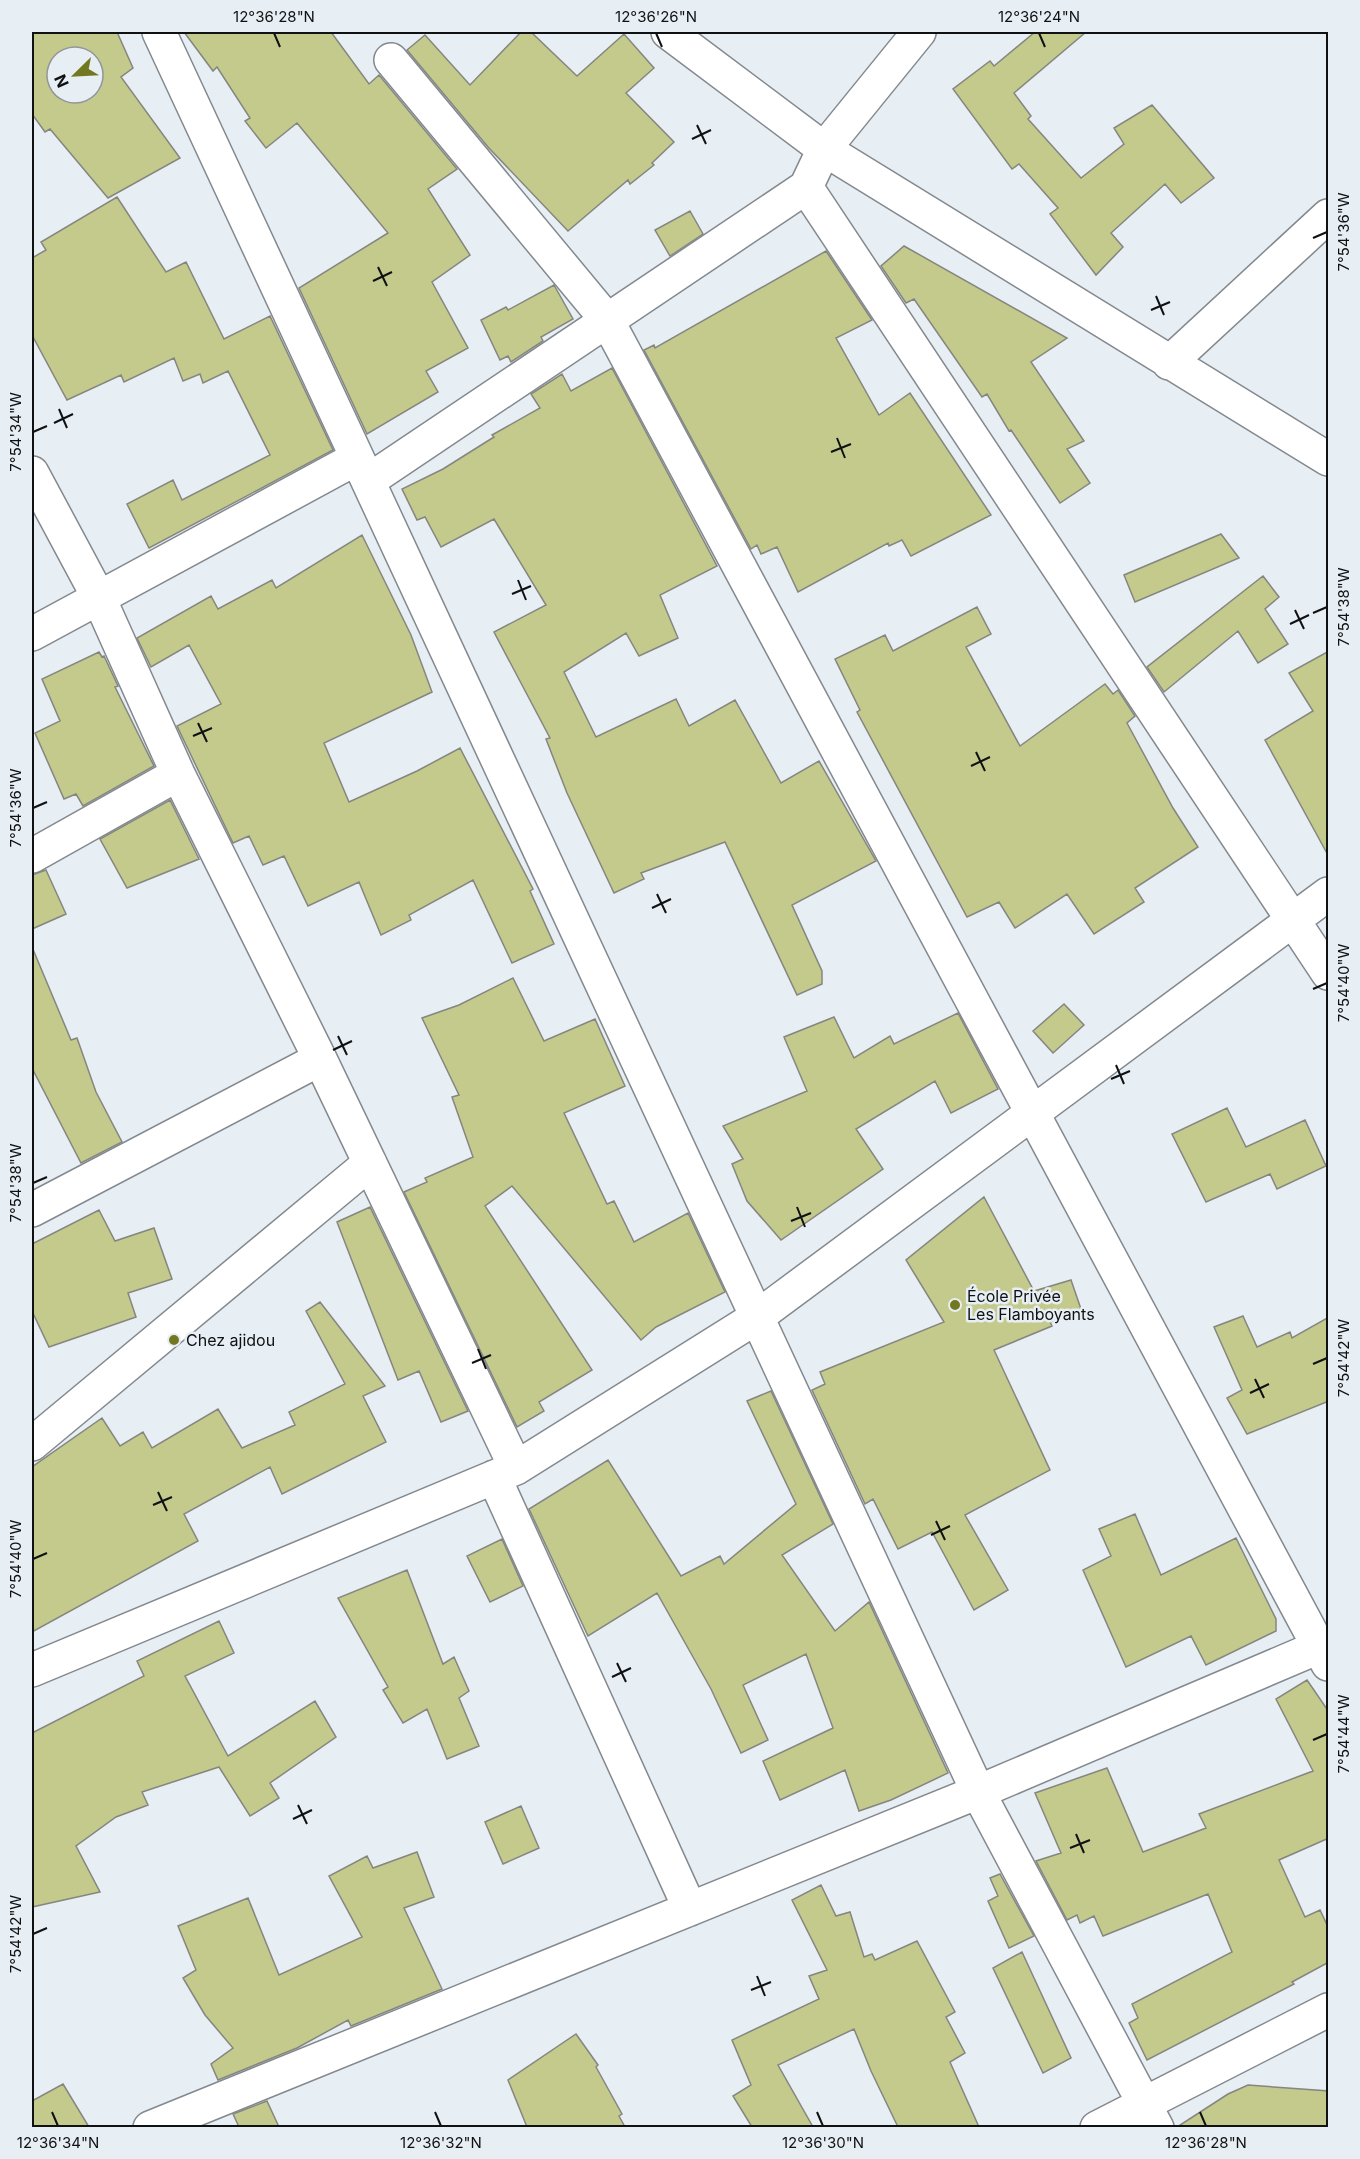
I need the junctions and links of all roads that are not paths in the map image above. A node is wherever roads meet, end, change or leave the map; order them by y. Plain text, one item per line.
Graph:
1 (159, 32) edge
2 (668, 32) edge
3 (919, 32) edge
4 (391, 60) dead end
5 (824, 148) junction
6 (806, 187) junction
7 (1329, 216) edge
8 (607, 320) junction
9 (1169, 363) junction
10 (1329, 459) edge
11 (362, 469) junction
12 (32, 473) edge
13 (99, 598) junction
14 (32, 634) edge
15 (178, 774) junction
16 (32, 856) edge
17 (1329, 894) edge
18 (1294, 920) junction
19 (1329, 973) edge
20 (320, 1059) junction
21 (1033, 1114) junction
22 (370, 1163) junction
23 (32, 1210) edge
24 (757, 1317) junction
25 (32, 1444) edge
26 (505, 1472) junction
27 (1325, 1651) edge
28 (32, 1670) edge
29 (978, 1792) junction
30 (690, 1909) junction
31 (1329, 2010) edge
32 (1150, 2116) edge
33 (150, 2127) edge
34 (1097, 2127) edge

1 - 11 street
2 - 5 street
3 - 5 street
4 - 8 street
5 - 6 street
5 - 9 street
6 - 8 street
6 - 18 street
7 - 9 street
8 - 11 street
8 - 21 street
9 - 10 street
11 - 13 street
11 - 24 street
12 - 13 street
13 - 14 street
13 - 15 street
15 - 16 street
15 - 20 street
17 - 18 street
18 - 19 street
18 - 21 street
20 - 22 street
20 - 23 street
21 - 24 street
21 - 27 street
22 - 25 street
22 - 26 street
24 - 26 street
24 - 29 street
26 - 28 street
26 - 30 street
27 - 29 street
29 - 30 street
29 - 32 street
30 - 33 street
31 - 32 street
32 - 34 street

